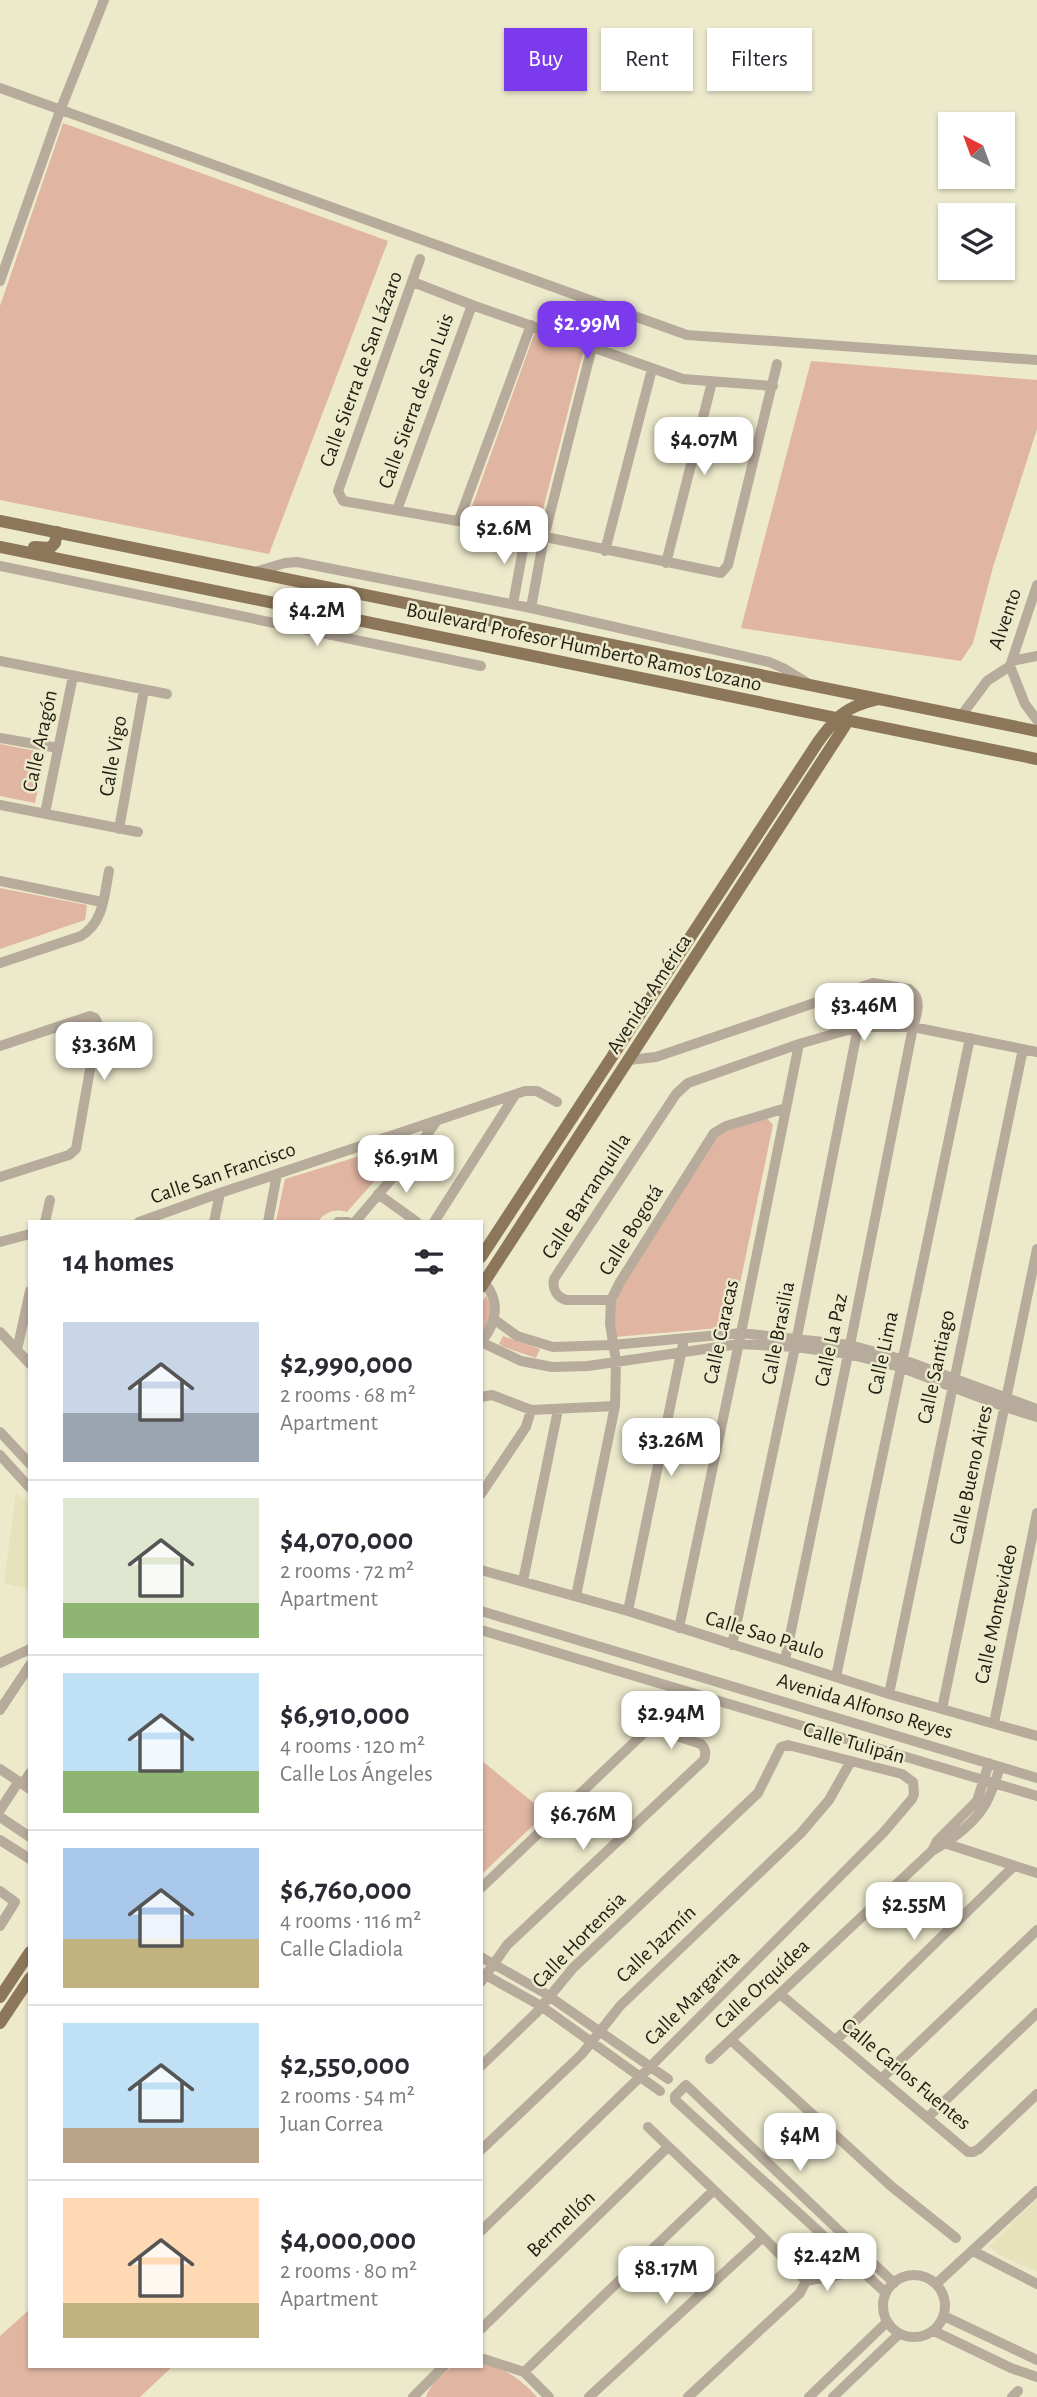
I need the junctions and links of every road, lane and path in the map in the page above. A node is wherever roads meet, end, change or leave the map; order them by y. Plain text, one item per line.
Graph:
1 (104, 0) edge
2 (0, 88) edge
3 (60, 111) junction
4 (420, 259) dead end
5 (0, 281) edge
6 (413, 282) junction
7 (472, 305) junction
8 (531, 325) junction
9 (592, 347) junction
10 (1037, 360) edge
11 (777, 365) dead end
12 (652, 369) junction
13 (712, 382) junction
14 (773, 386) junction
15 (397, 510) junction
16 (459, 520) junction
17 (0, 521) edge
18 (57, 532) junction
19 (526, 533) junction
20 (544, 537) junction
21 (0, 539) edge
22 (0, 547) edge
23 (605, 551) junction
24 (666, 563) junction
25 (0, 566) edge
26 (98, 566) junction
27 (258, 571) junction
28 (94, 585) junction
29 (1037, 585) edge
30 (513, 604) junction
31 (531, 608) junction
32 (1037, 656) edge
33 (0, 661) edge
34 (1011, 664) junction
35 (481, 666) dead end
36 (74, 676) junction
37 (815, 688) junction
38 (144, 690) junction
39 (167, 694) dead end
40 (881, 699) junction
41 (805, 712) junction
42 (961, 716) junction
43 (841, 720) junction
44 (1037, 720) edge
45 (1037, 731) edge
46 (0, 738) edge
47 (818, 742) junction
48 (58, 748) junction
49 (1037, 759) edge
50 (0, 805) edge
51 (45, 813) junction
52 (119, 829) junction
53 (138, 832) dead end
54 (109, 871) dead end
55 (0, 881) edge
56 (102, 902) junction
57 (0, 963) edge
58 (858, 1027) junction
59 (913, 1027) junction
60 (970, 1038) junction
61 (799, 1044) junction
62 (0, 1046) edge
63 (1023, 1049) junction
64 (1037, 1052) edge
65 (629, 1060) junction
66 (605, 1066) junction
67 (619, 1075) junction
68 (515, 1095) junction
69 (557, 1102) dead end
70 (786, 1108) junction
71 (436, 1121) junction
72 (277, 1174) junction
73 (0, 1177) edge
74 (220, 1193) junction
75 (378, 1194) junction
76 (50, 1200) dead end
77 (158, 1218) edge
78 (45, 1220) edge
79 (214, 1220) edge
80 (268, 1220) edge
81 (357, 1220) edge
82 (414, 1220) edge
83 (435, 1220) edge
84 (28, 1235) edge
85 (0, 1242) edge
86 (1037, 1248) edge
87 (483, 1254) edge
88 (483, 1281) edge
89 (483, 1284) edge
90 (611, 1300) junction
91 (28, 1301) edge
92 (495, 1320) junction
93 (0, 1332) edge
94 (740, 1338) junction
95 (483, 1340) edge
96 (483, 1343) edge
97 (796, 1343) junction
98 (612, 1345) junction
99 (683, 1345) junction
100 (553, 1347) junction
101 (18, 1350) junction
102 (849, 1350) junction
103 (616, 1361) junction
104 (28, 1362) edge
105 (901, 1363) junction
106 (552, 1367) junction
107 (953, 1382) junction
108 (483, 1396) edge
109 (1006, 1403) junction
110 (615, 1406) junction
111 (1037, 1409) edge
112 (531, 1410) junction
113 (558, 1410) junction
114 (1037, 1417) edge
115 (0, 1432) edge
116 (21, 1454) junction
117 (0, 1455) edge
118 (28, 1462) edge
119 (9, 1465) junction
120 (28, 1486) edge
121 (483, 1491) edge
122 (1037, 1513) edge
123 (483, 1571) edge
124 (523, 1581) junction
125 (576, 1596) junction
126 (628, 1611) junction
127 (483, 1612) edge
128 (679, 1628) junction
129 (483, 1631) edge
130 (732, 1645) junction
131 (28, 1649) edge
132 (785, 1660) junction
133 (0, 1664) edge
134 (28, 1668) edge
135 (836, 1677) junction
136 (889, 1694) junction
137 (942, 1709) junction
138 (0, 1710) edge
139 (994, 1723) junction
140 (1037, 1736) edge
141 (785, 1745) joint
142 (851, 1761) junction
143 (989, 1763) junction
144 (1000, 1767) junction
145 (0, 1769) edge
146 (1037, 1778) edge
147 (990, 1781) junction
148 (913, 1782) joint
149 (24, 1785) edge
150 (1037, 1796) edge
151 (0, 1810) edge
152 (0, 1817) edge
153 (28, 1836) edge
154 (28, 1838) edge
155 (0, 1840) edge
156 (942, 1842) junction
157 (18, 1852) junction
158 (28, 1858) edge
159 (1014, 1866) junction
160 (1037, 1873) edge
161 (483, 1886) edge
162 (0, 1891) edge
163 (0, 1926) edge
164 (1037, 1930) edge
165 (483, 1958) edge
166 (495, 1964) junction
167 (26, 1975) edge
168 (483, 1977) edge
169 (3, 1993) edge
170 (780, 1994) junction
171 (18, 1996) junction
172 (548, 1996) junction
173 (541, 2006) junction
174 (1037, 2013) edge
175 (0, 2024) edge
176 (600, 2032) junction
177 (731, 2040) junction
178 (836, 2040) junction
179 (593, 2042) junction
180 (710, 2059) dead end
181 (483, 2064) edge
182 (651, 2066) junction
183 (641, 2076) junction
184 (883, 2078) junction
185 (668, 2079) dead end
186 (660, 2091) dead end
187 (1037, 2094) edge
188 (928, 2117) junction
189 (648, 2127) dead end
190 (668, 2147) junction
191 (483, 2148) edge
192 (715, 2190) junction
193 (1037, 2191) edge
194 (483, 2229) edge
195 (763, 2236) junction
196 (956, 2238) dead end
197 (973, 2251) junction
198 (843, 2274) dead end
199 (806, 2281) junction
200 (894, 2283) junction
201 (936, 2284) junction
202 (1037, 2284) edge
203 (886, 2293) junction
204 (944, 2316) junction
205 (887, 2322) junction
206 (483, 2327) edge
207 (934, 2331) junction
208 (899, 2334) junction
209 (851, 2358) junction
210 (483, 2359) edge
211 (1037, 2360) edge
212 (442, 2368) edge
213 (862, 2370) junction
214 (524, 2372) junction
215 (1037, 2377) edge
216 (414, 2396) edge
217 (549, 2397) edge
218 (589, 2397) edge
219 (688, 2397) edge
220 (809, 2397) edge
221 (833, 2397) edge

1 - 3 street
2 - 3 street
3 - 5 street
3 - 10 street
4 - 6 street, Calle Sierra de San Lázaro
6 - 7 street
6 - 15 street, Calle Sierra de San Lázaro
7 - 8 street
7 - 15 street, Calle Sierra de San Luis
8 - 9 street
8 - 16 street
9 - 12 street
9 - 20 street
11 - 14 street
12 - 13 street
12 - 23 street
13 - 14 street
13 - 24 street
14 - 24 street
15 - 16 street
16 - 19 street
17 - 18 main road, Boulevard Profesor Humberto Ramos Lozano
18 - 21 main road
18 - 27 main road, Boulevard Profesor Humberto Ramos Lozano
19 - 20 street
19 - 30 street
20 - 23 street
20 - 31 street
22 - 26 main road, Boulevard Profesor Humberto Ramos Lozano
23 - 24 street
25 - 28 street
26 - 28 street
26 - 41 main road, Boulevard Profesor Humberto Ramos Lozano
27 - 30 street
27 - 37 main road, Boulevard Profesor Humberto Ramos Lozano
28 - 35 street
29 - 34 street, Alvento
30 - 31 street
31 - 37 street
32 - 34 street
33 - 36 street
34 - 42 street, Alvento
34 - 44 street, Alvento
36 - 38 street
36 - 48 street, Calle Aragón
37 - 40 main road, Boulevard Profesor Humberto Ramos Lozano
38 - 39 street
38 - 52 street, Calle Vigo
40 - 42 main road, Boulevard Profesor Humberto Ramos Lozano
40 - 43 main road
41 - 43 main road, Boulevard Profesor Humberto Ramos Lozano
41 - 47 main road
42 - 45 main road, Boulevard Profesor Humberto Ramos Lozano
43 - 47 main road, Avenida América
43 - 49 main road, Boulevard Profesor Humberto Ramos Lozano
43 - 65 main road, Avenida América
46 - 48 street
47 - 66 main road, Avenida América
48 - 51 street, Calle Aragón
50 - 51 street
51 - 52 street
52 - 53 street
54 - 56 street
55 - 56 street
56 - 57 street
58 - 59 street
58 - 61 street
58 - 97 street, Calle Brasilia
59 - 60 street
59 - 65 street, Calle La Paz
59 - 102 street, Calle La Paz
60 - 63 street
60 - 105 street, Calle Lima
61 - 70 street, Calle Caracas
61 - 90 street, Calle Barranquilla
62 - 73 street
63 - 64 street
63 - 107 street, Calle Santiago
65 - 67 main road, Avenida América
66 - 67 main road
66 - 87 main road, Avenida América
67 - 88 main road, Avenida América
68 - 69 street, Calle San Francisco
68 - 71 street, Calle San Francisco
68 - 83 street
70 - 90 street, Calle Bogotá
70 - 94 street, Calle Caracas
71 - 72 street, Calle San Francisco
71 - 75 street
72 - 74 street, Calle San Francisco
72 - 80 street
74 - 77 street, Calle San Francisco
74 - 79 street
75 - 81 street
75 - 82 street
76 - 78 street
84 - 85 street
86 - 109 street, Calle Bueno Aires
89 - 92 street
90 - 98 street, Calle Bogotá
91 - 101 street
92 - 95 street
92 - 100 street
93 - 101 street
94 - 97 street
94 - 99 street
94 - 128 street, Calle Caracas
96 - 106 street
97 - 102 street
97 - 130 street, Calle Brasilia
98 - 99 street
98 - 100 street
98 - 103 street, Calle Bogotá
99 - 103 street
99 - 126 street
100 - 106 street
101 - 104 street
102 - 105 street
102 - 132 street, Calle La Paz
103 - 106 street
103 - 110 street, Calle Bogotá
105 - 107 street
105 - 135 street, Calle Lima
107 - 109 street
107 - 136 street, Calle Santiago
108 - 112 street
109 - 111 street
109 - 114 street
109 - 137 street, Calle Bueno Aires
110 - 113 street
110 - 125 street, Calle Bogotá
112 - 113 street
112 - 121 street
113 - 124 street
115 - 116 street
116 - 118 street
116 - 119 street
117 - 119 street
119 - 120 street
122 - 139 street, Calle Montevideo
123 - 124 street, Calle Sao Paulo
124 - 125 street, Calle Sao Paulo
125 - 126 street, Calle Sao Paulo
126 - 128 street, Calle Sao Paulo
127 - 143 street, Avenida Alfonso Reyes
128 - 130 street, Calle Sao Paulo
129 - 147 street, Avenida Alfonso Reyes
130 - 132 street, Calle Sao Paulo
131 - 133 street
132 - 135 street, Calle Sao Paulo
134 - 138 street
135 - 136 street, Calle Sao Paulo
136 - 137 street, Calle Sao Paulo
137 - 139 street, Calle Sao Paulo
139 - 140 street, Calle Sao Paulo
141 - 142 street, Calle Tulipán
141 - 172 street, Calle Hortensia
142 - 148 street, Calle Tulipán
142 - 176 street, Calle Jazmín
143 - 144 street, Avenida Alfonso Reyes
143 - 147 street, Calle Orquídea
144 - 146 street, Avenida Alfonso Reyes
144 - 147 street, Calle Orquídea
145 - 149 street
147 - 150 street, Avenida Alfonso Reyes
147 - 156 street, Calle Orquídea
148 - 182 street, Calle Margarita
149 - 151 street
152 - 153 street
154 - 157 street
155 - 157 street
156 - 159 street
156 - 170 street, Calle Orquídea
157 - 158 street
159 - 160 street
159 - 178 street
161 - 166 street
162 - 163 street
164 - 184 street
165 - 166 street
166 - 168 street
166 - 172 street
167 - 169 main road
167 - 171 main road
168 - 173 street
169 - 171 main road
170 - 177 street, Calle Orquídea
170 - 178 street, Calle Carlos Fuentes
171 - 175 main road
172 - 173 street, Calle Hortensia
172 - 176 street
173 - 179 street
173 - 181 street, Calle Hortensia
174 - 188 street
176 - 179 street, Calle Jazmín
176 - 182 street
177 - 180 street, Calle Orquídea
177 - 196 street
178 - 184 street, Calle Carlos Fuentes
179 - 183 street
179 - 191 street, Calle Jazmín
182 - 183 street, Calle Margarita
182 - 185 street
183 - 186 street
183 - 194 street, Calle Margarita
184 - 188 street, Calle Carlos Fuentes
187 - 188 street, Calle Carlos Fuentes
189 - 190 street
190 - 192 street
190 - 206 street, Bermellón
192 - 195 street
192 - 214 street
193 - 197 street
195 - 199 street
195 - 218 street
197 - 201 street
197 - 202 street
198 - 199 street
199 - 219 street
200 - 201 street
200 - 203 street
200 - 203 street
201 - 204 street
203 - 205 street
204 - 207 street
204 - 211 street
205 - 208 street
205 - 209 street
207 - 208 street
207 - 215 street
208 - 213 street
209 - 213 street
209 - 220 street
210 - 214 street
212 - 216 street
213 - 221 street
214 - 217 street

